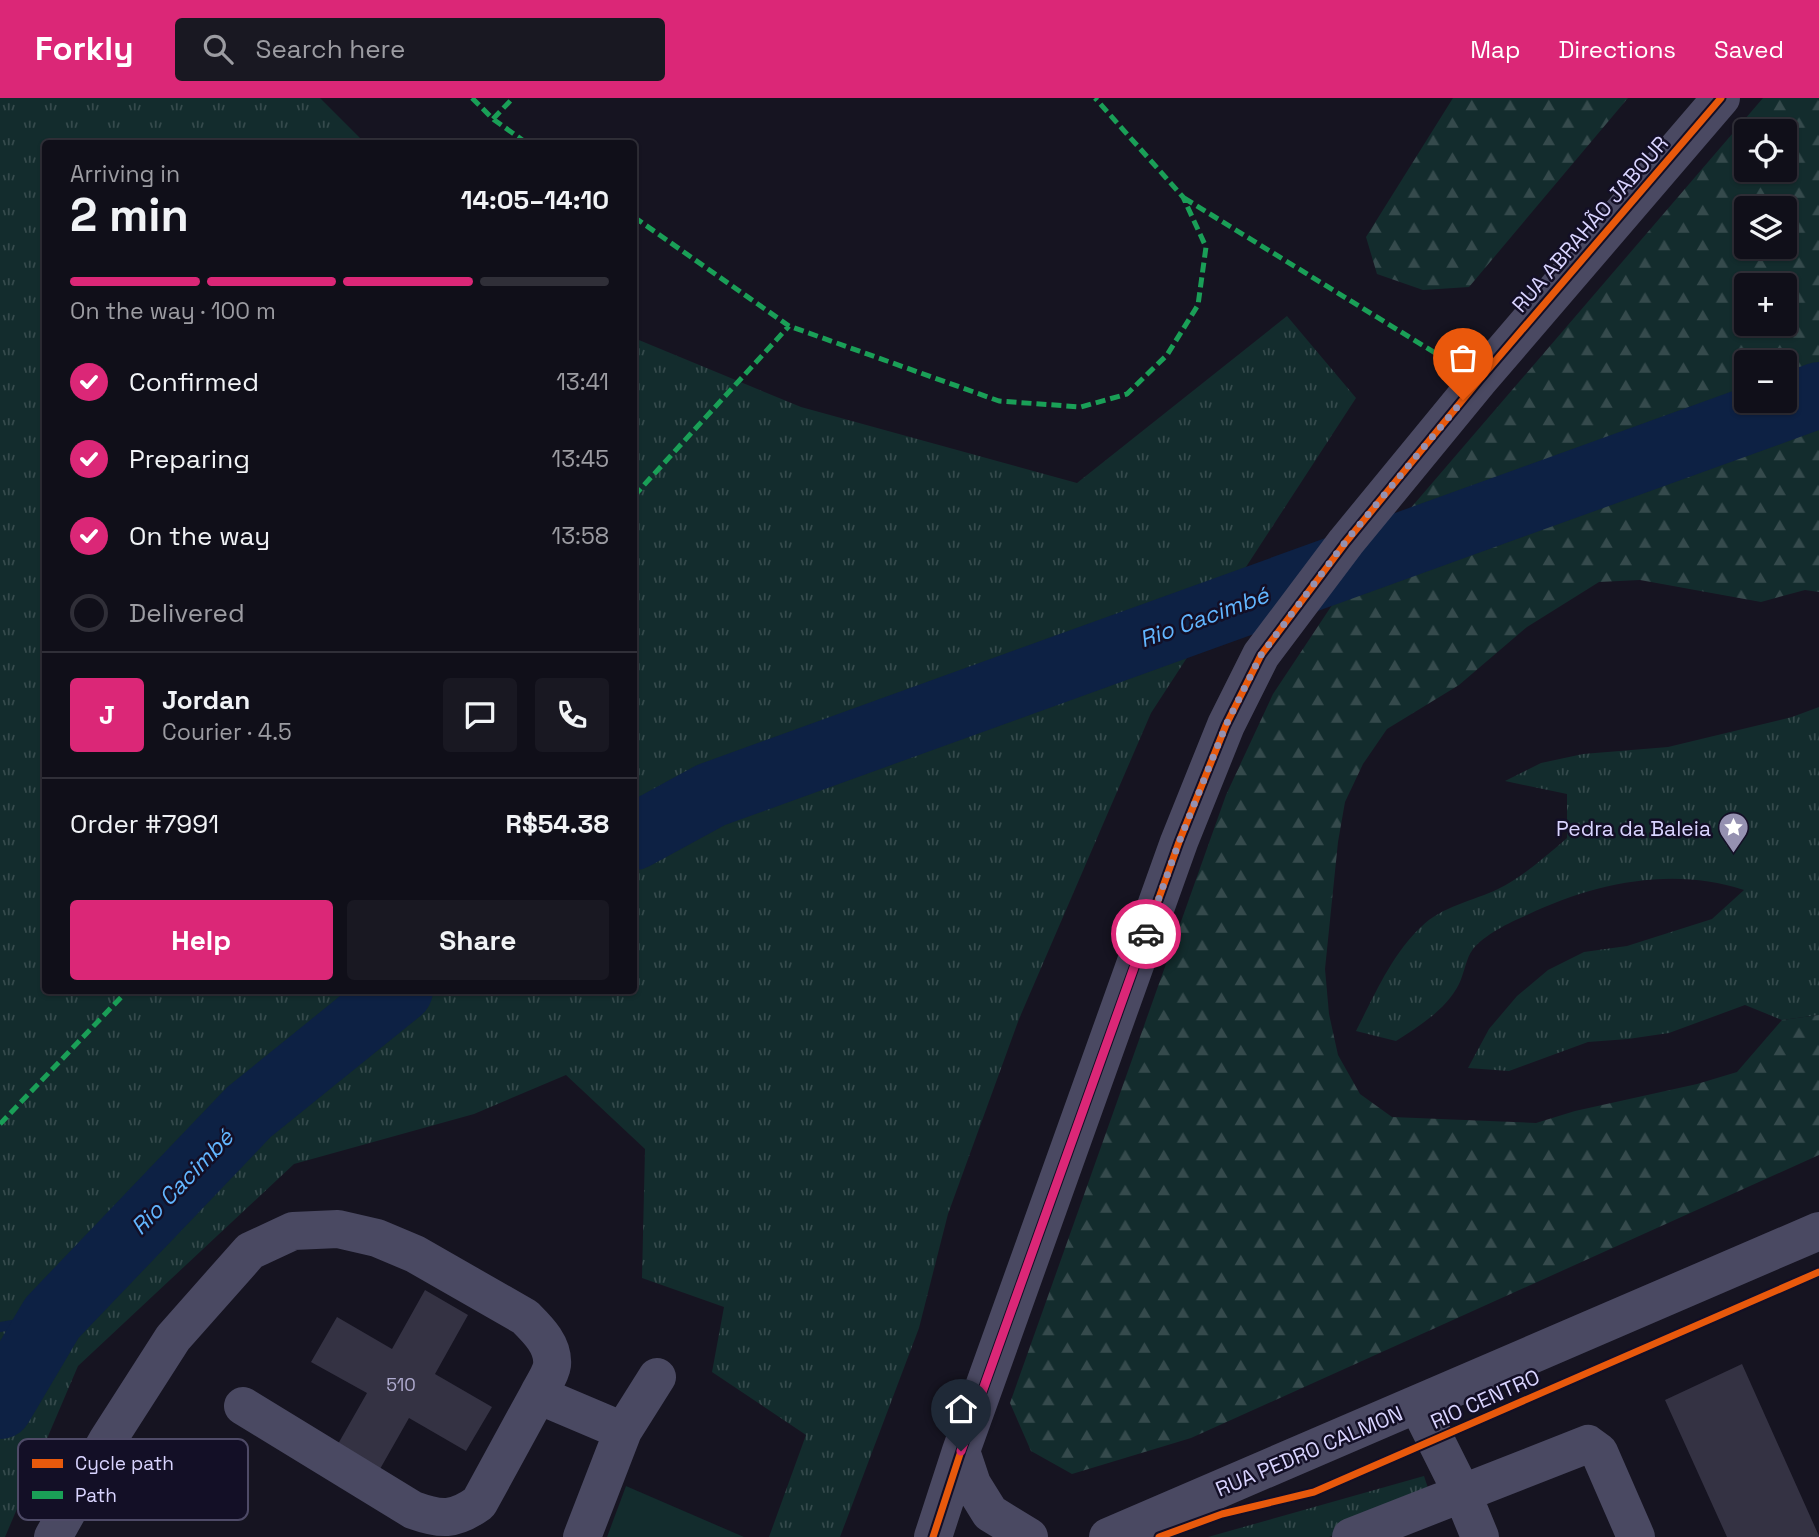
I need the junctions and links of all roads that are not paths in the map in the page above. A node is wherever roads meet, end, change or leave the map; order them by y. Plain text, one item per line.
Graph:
1 (1721, 98) edge
2 (1819, 1231) edge
3 (657, 1377) dead end
4 (538, 1395) junction
5 (1418, 1405) junction
6 (243, 1406) dead end
7 (623, 1430) junction
8 (108, 1439) edge
9 (961, 1451) junction
10 (1462, 1493) junction
11 (63, 1520) edge
12 (53, 1537) edge
13 (582, 1537) edge
14 (933, 1537) edge
15 (1029, 1537) edge
16 (1108, 1537) edge
17 (1350, 1537) edge
18 (1480, 1537) edge
19 (1636, 1537) edge

1 - 9 street, RUA ABRAHÃO JABOUR
2 - 5 street, RUA PEDRO CALMON
3 - 7 street
4 - 6 street
4 - 7 street
4 - 8 street
5 - 10 street
5 - 16 street, RUA PEDRO CALMON
7 - 13 street
9 - 14 street, RUA ABRAHÃO JABOUR
9 - 15 street
10 - 17 street
10 - 18 street
10 - 19 street
11 - 12 street

